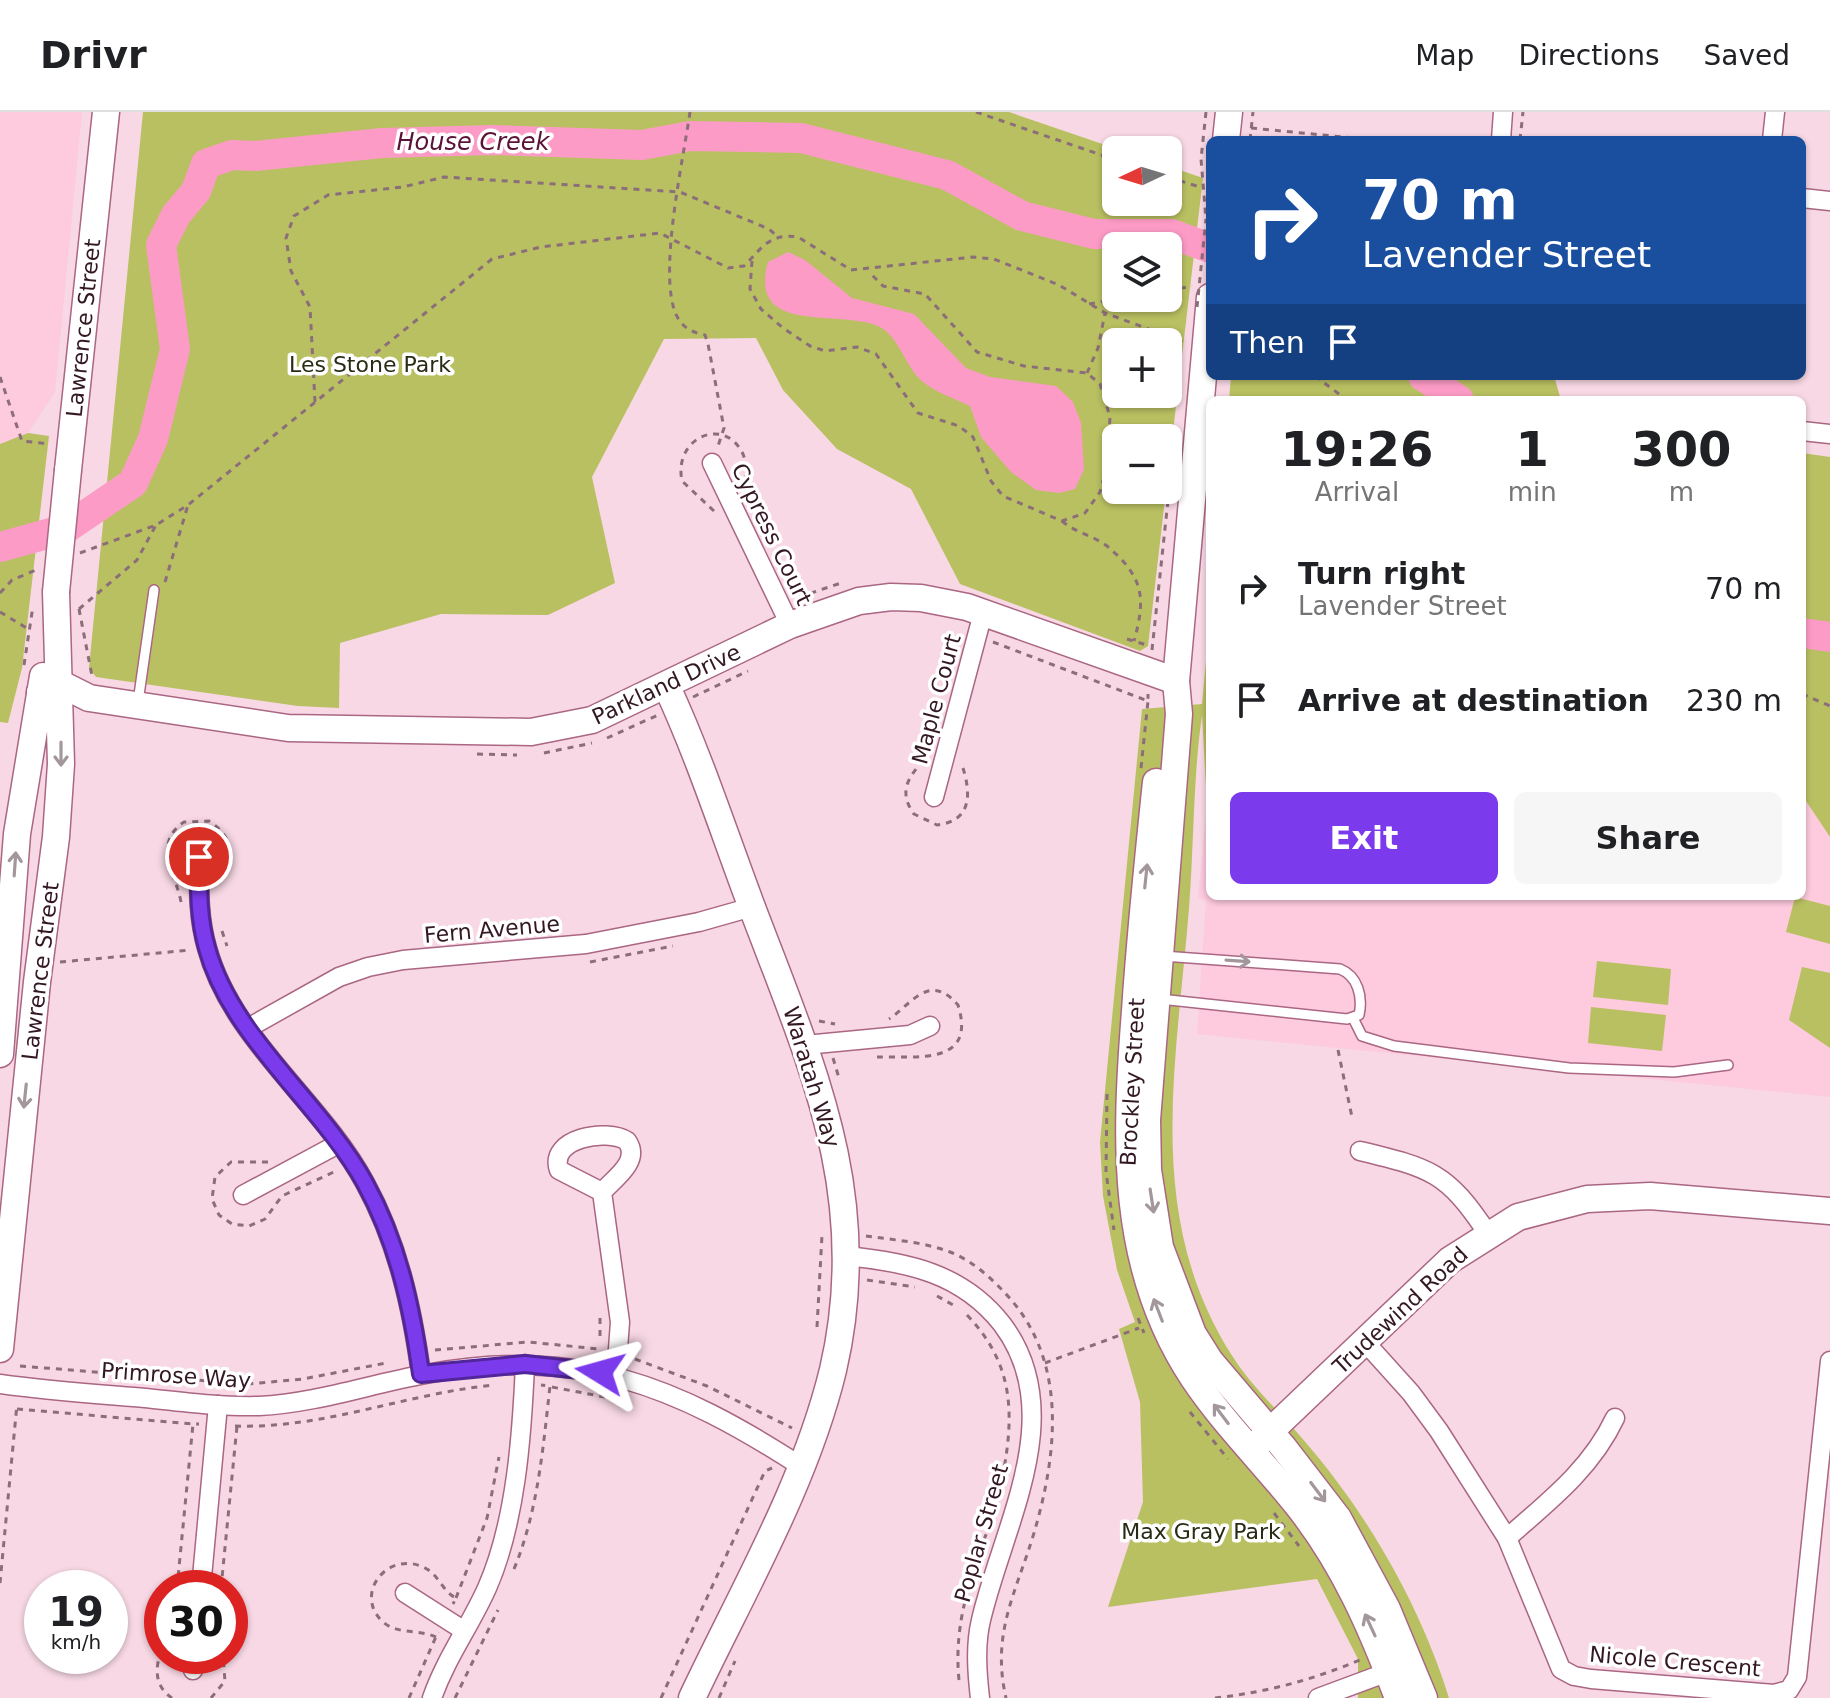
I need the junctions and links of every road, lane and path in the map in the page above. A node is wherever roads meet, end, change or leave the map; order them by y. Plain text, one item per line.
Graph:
1 (106, 112) edge
2 (976, 112) edge
3 (1206, 112) edge
4 (1229, 112) edge
5 (1253, 112) edge
6 (1503, 112) edge
7 (1523, 112) edge
8 (1775, 112) edge
9 (690, 114) edge
10 (1251, 128) junction
11 (1226, 136) edge
12 (1250, 136) edge
13 (1333, 136) edge
14 (1501, 136) edge
15 (1520, 136) edge
16 (1772, 136) edge
17 (1102, 155) edge
18 (1182, 181) edge
19 (1203, 188) junction
20 (680, 192) junction
21 (1806, 198) edge
22 (1830, 201) edge
23 (777, 236) junction
24 (673, 237) junction
25 (753, 257) junction
26 (868, 270) junction
27 (1182, 289) edge
28 (1206, 289) edge
29 (1102, 302) edge
30 (1089, 304) junction
31 (1205, 304) edge
32 (1105, 313) junction
33 (1187, 348) dead end
34 (1087, 373) junction
35 (0, 377) edge
36 (1320, 380) edge
37 (1342, 396) edge
38 (315, 402) junction
39 (1806, 431) edge
40 (1830, 434) edge
41 (721, 437) junction
42 (52, 445) dead end
43 (712, 463) joint
44 (748, 499) dead end
45 (188, 505) junction
46 (719, 519) dead end
47 (1062, 521) junction
48 (852, 580) dead end
49 (154, 590) joint
50 (66, 597) junction
51 (791, 607) junction
52 (79, 609) junction
53 (0, 612) edge
54 (983, 613) junction
55 (30, 630) dead end
56 (1119, 637) dead end
57 (1134, 641) junction
58 (1152, 647) dead end
59 (1176, 681) junction
60 (667, 687) junction
61 (54, 695) junction
62 (1806, 696) edge
63 (89, 698) junction
64 (138, 705) junction
65 (1830, 706) edge
66 (934, 797) dead end
67 (199, 857) dead end
68 (214, 894) dead end
69 (752, 907) junction
70 (182, 912) dead end
71 (221, 927) dead end
72 (189, 937) dead end
73 (680, 945) dead end
74 (228, 950) dead end
75 (1149, 955) junction
76 (60, 962) dead end
77 (582, 963) dead end
78 (4, 979) edge
79 (37, 982) junction
80 (1157, 999) junction
81 (814, 1008) dead end
82 (1353, 1018) junction
83 (883, 1022) dead end
84 (820, 1023) junction
85 (846, 1024) dead end
86 (930, 1026) dead end
87 (248, 1028) junction
88 (822, 1049) junction
89 (1338, 1050) dead end
90 (0, 1054) edge
91 (863, 1058) dead end
92 (1728, 1065) dead end
93 (1352, 1117) dead end
94 (338, 1144) junction
95 (1360, 1151) dead end
96 (602, 1192) dead end
97 (243, 1195) dead end
98 (8, 1196) edge
99 (1830, 1211) edge
100 (822, 1234) dead end
101 (1488, 1234) junction
102 (856, 1257) junction
103 (926, 1291) dead end
104 (935, 1295) dead end
105 (1149, 1327) junction
106 (817, 1329) dead end
107 (1365, 1342) junction
108 (0, 1349) edge
109 (600, 1349) dead end
110 (419, 1355) junction
111 (1830, 1361) edge
112 (1047, 1363) junction
113 (525, 1364) junction
114 (20, 1366) dead end
115 (1027, 1370) junction
116 (421, 1374) junction
117 (616, 1376) junction
118 (0, 1384) edge
119 (507, 1384) dead end
120 (550, 1386) dead end
121 (639, 1404) dead end
122 (218, 1405) junction
123 (17, 1408) dead end
124 (1190, 1412) dead end
125 (1615, 1418) dead end
126 (193, 1424) dead end
127 (1269, 1432) junction
128 (1240, 1457) junction
129 (757, 1461) dead end
130 (786, 1464) junction
131 (1274, 1513) dead end
132 (1507, 1538) junction
133 (1307, 1557) dead end
134 (203, 1570) edge
135 (223, 1570) edge
136 (405, 1593) dead end
137 (463, 1630) junction
138 (436, 1637) dead end
139 (1359, 1649) dead end
140 (738, 1655) dead end
141 (1398, 1666) junction
142 (157, 1674) edge
143 (224, 1674) edge
144 (959, 1683) dead end
145 (172, 1698) edge
146 (211, 1698) edge
147 (409, 1698) edge
148 (432, 1698) edge
149 (661, 1698) edge
150 (692, 1698) edge
151 (719, 1698) edge
152 (980, 1698) edge
153 (1006, 1698) edge
154 (1215, 1698) edge
155 (1318, 1698) edge
156 (1398, 1698) edge
157 (1424, 1698) edge

1 - 50 main road, Lawrence Street, bridge
2 - 17 path
3 - 19 path
4 - 11 main road
5 - 10 path
6 - 14 street
7 - 15 path
8 - 16 street
9 - 20 path
10 - 12 path
10 - 13 path
18 - 19 path
19 - 31 path, bridge
20 - 23 path
20 - 24 path
20 - 38 path
21 - 22 street
23 - 25 path
23 - 26 path
24 - 25 path
24 - 38 path
24 - 41 path
25 - 47 path
26 - 30 path
26 - 34 path
27 - 28 path
29 - 30 path
30 - 32 path
31 - 59 main road, Brockley Street
32 - 33 path
32 - 34 path
34 - 47 path
35 - 42 path
36 - 37 path
38 - 45 path
39 - 40 street
41 - 43 path
41 - 44 path
41 - 46 path
43 - 51 street, Cypress Court
45 - 49 path
45 - 52 path
47 - 57 path
48 - 51 path
49 - 64 lane
50 - 52 path
50 - 61 main road, Lawrence Street
51 - 54 main road, Parkland Drive
51 - 60 main road, Parkland Drive
52 - 63 path
53 - 55 path
54 - 59 main road, Parkland Drive
54 - 66 street, Maple Court
56 - 57 path
57 - 58 path
59 - 75 main road, Brockley Street
60 - 64 main road, Parkland Drive
60 - 69 main road, Waratah Way
61 - 63 main road, Parkland Drive
78 -> 61 main road, Lawrence Street
61 -> 79 main road, Lawrence Street
62 - 65 path
63 - 64 main road, Parkland Drive
67 - 87 street
68 - 70 path
69 - 87 street, Fern Avenue
69 - 88 main road, Waratah Way
71 - 74 path
72 - 76 path
73 - 77 path
75 - 80 main road, Brockley Street
75 -> 82 lane
105 -> 75 main road, Brockley Street
78 - 79 main road
78 - 90 main road, Lawrence Street
79 -> 98 main road, Lawrence Street
80 - 82 lane
80 -> 127 main road, Brockley Street
81 - 84 path
82 - 92 lane
83 - 91 path
84 - 85 path
84 - 88 path
86 - 88 street
87 - 94 street
88 - 102 main road, Waratah Way
89 - 93 path
94 - 97 street
94 - 110 street
95 - 101 street
96 - 117 street
98 - 108 main road, Lawrence Street
99 - 101 main road, Trudewind Road
100 - 106 path
101 - 107 main road, Trudewind Road
102 - 103 path
102 - 112 path
102 - 115 street, Poplar Street
102 - 130 main road, Waratah Way
104 - 144 path
105 - 112 path
128 -> 105 main road, Brockley Street
107 - 127 main road, Trudewind Road
107 - 132 street, Nicole Crescent
109 - 110 path
110 - 114 path
110 - 116 street
111 - 132 street, Nicole Crescent
112 - 115 path
112 - 153 path
113 - 116 street, Primrose Way
113 - 117 street, Primrose Way
113 - 137 street
115 - 152 street, Poplar Street
116 - 122 street, Primrose Way
117 - 130 street, Primrose Way
118 - 122 street, Primrose Way
119 - 135 path
120 - 121 path
122 - 134 street
123 - 126 path
124 - 128 path
125 - 132 street
127 - 128 main road, Trudewind Road
127 -> 141 main road, Brockley Street
141 -> 128 main road, Brockley Street
129 - 130 path
130 - 149 path
130 - 150 main road, Waratah Way
131 - 133 path
136 - 137 street
137 - 148 street
138 - 147 path
139 - 154 path
140 - 151 path
141 - 155 street
141 - 156 main road, Brockley Street
141 - 157 main road, Brockley Street
142 - 145 path
143 - 146 path

